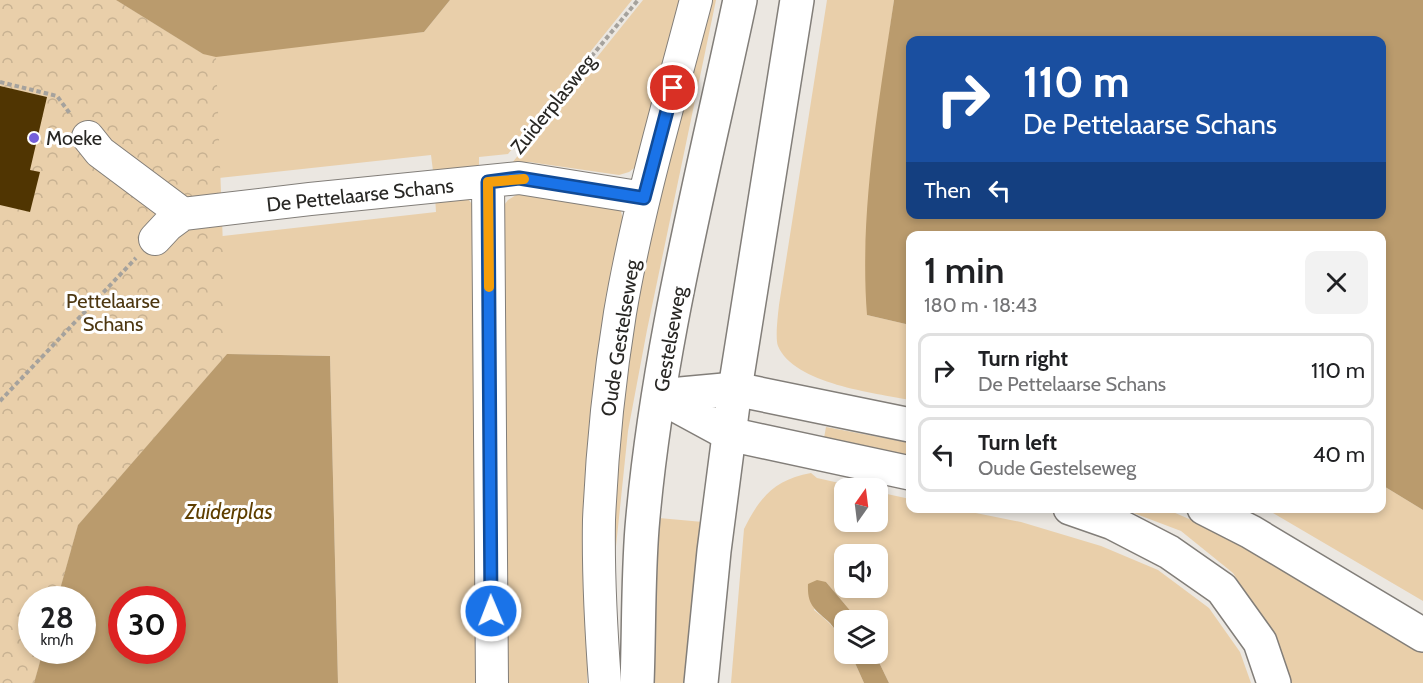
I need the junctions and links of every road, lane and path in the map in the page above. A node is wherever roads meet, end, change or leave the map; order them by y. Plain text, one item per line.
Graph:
1 (638, 0) edge
2 (696, 0) edge
3 (741, 0) edge
4 (797, 0) edge
5 (0, 82) edge
6 (88, 137) joint
7 (488, 182) junction
8 (644, 198) junction
9 (183, 214) junction
10 (155, 239) joint
11 (735, 389) junction
12 (659, 396) junction
13 (0, 401) edge
14 (906, 424) edge
15 (729, 434) junction
16 (906, 472) edge
17 (1084, 513) edge
18 (1214, 513) edge
19 (1423, 635) edge
20 (492, 683) edge
21 (604, 683) edge
22 (637, 683) edge
23 (701, 683) edge
24 (1274, 683) edge

1 - 7 path, Zuiderplasweg
2 - 8 street, Oude Gestelseweg
3 - 12 main road, Gestelseweg
4 - 11 main road
5 - 6 path
6 - 9 street
7 - 8 street, De Pettelaarse Schans
7 - 9 street, De Pettelaarse Schans
7 - 20 street
8 - 21 street, Oude Gestelseweg
9 - 10 street
10 - 13 path
11 - 12 main road
11 - 14 main road
11 - 15 main road
12 - 15 main road
12 - 22 main road, Gestelseweg
15 - 16 main road
15 - 23 main road
17 - 24 main road
18 - 19 main road

